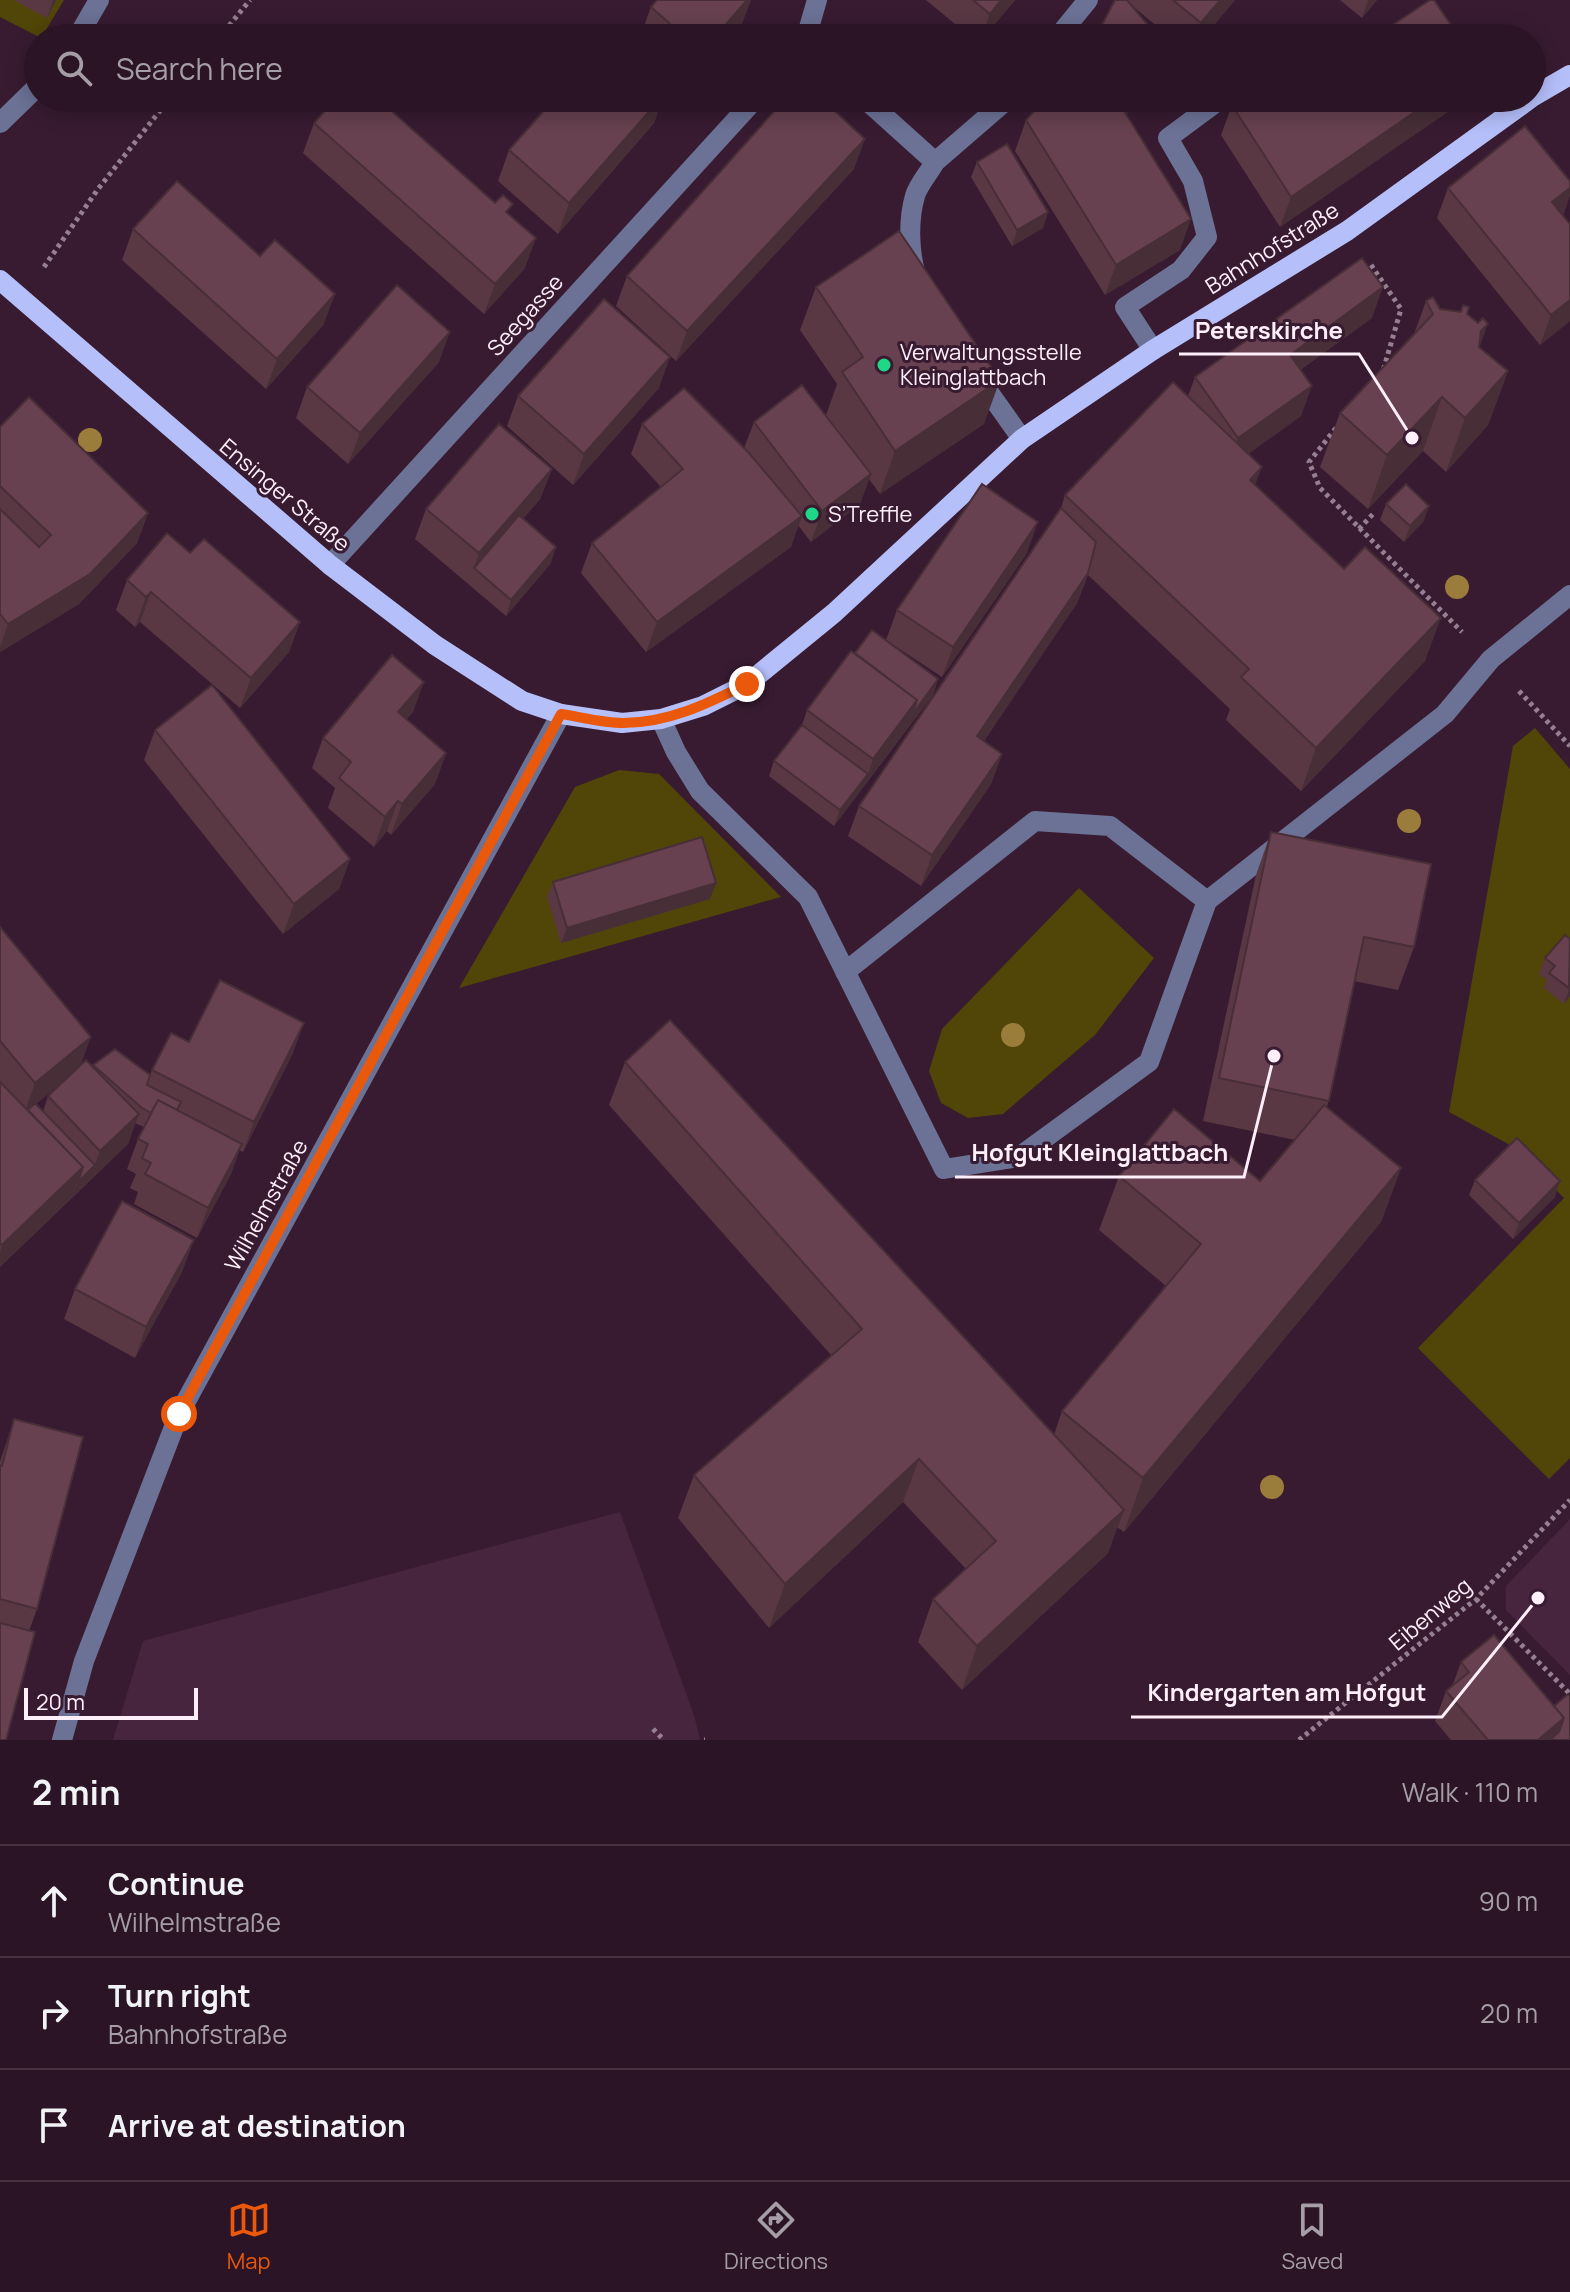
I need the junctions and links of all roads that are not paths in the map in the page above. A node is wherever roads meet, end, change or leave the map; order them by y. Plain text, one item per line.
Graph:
1 (99, 0) edge
2 (817, 0) edge
3 (1088, 0) edge
4 (85, 24) edge
5 (810, 24) edge
6 (1068, 24) edge
7 (1570, 75) edge
8 (1546, 89) edge
9 (24, 100) edge
10 (743, 112) edge
11 (880, 112) edge
12 (993, 112) edge
13 (1203, 112) edge
14 (1512, 112) edge
15 (0, 123) edge
16 (935, 162) junction
17 (921, 291) edge
18 (8, 294) edge
19 (1153, 350) junction
20 (970, 366) edge
21 (1022, 439) junction
22 (330, 565) junction
23 (1570, 595) edge
24 (561, 714) junction
25 (661, 719) junction
26 (1207, 901) junction
27 (845, 972) junction
28 (62, 1740) edge

1 - 4 street
2 - 5 street
3 - 6 street
7 - 8 main road, Bahnhofstraße
9 - 15 street
10 - 22 street, Seegasse
11 - 16 street
12 - 16 street
13 - 19 street
14 - 19 main road, Bahnhofstraße
16 - 17 street
18 - 22 main road, Ensinger Straße
19 - 21 main road, Bahnhofstraße
20 - 21 street
21 - 25 main road, Bahnhofstraße
22 - 24 main road, Ensinger Straße
23 - 26 street
24 - 25 main road, Bahnhofstraße
24 - 28 street, Wilhelmstraße
25 - 27 street
26 - 27 street
26 - 27 street

